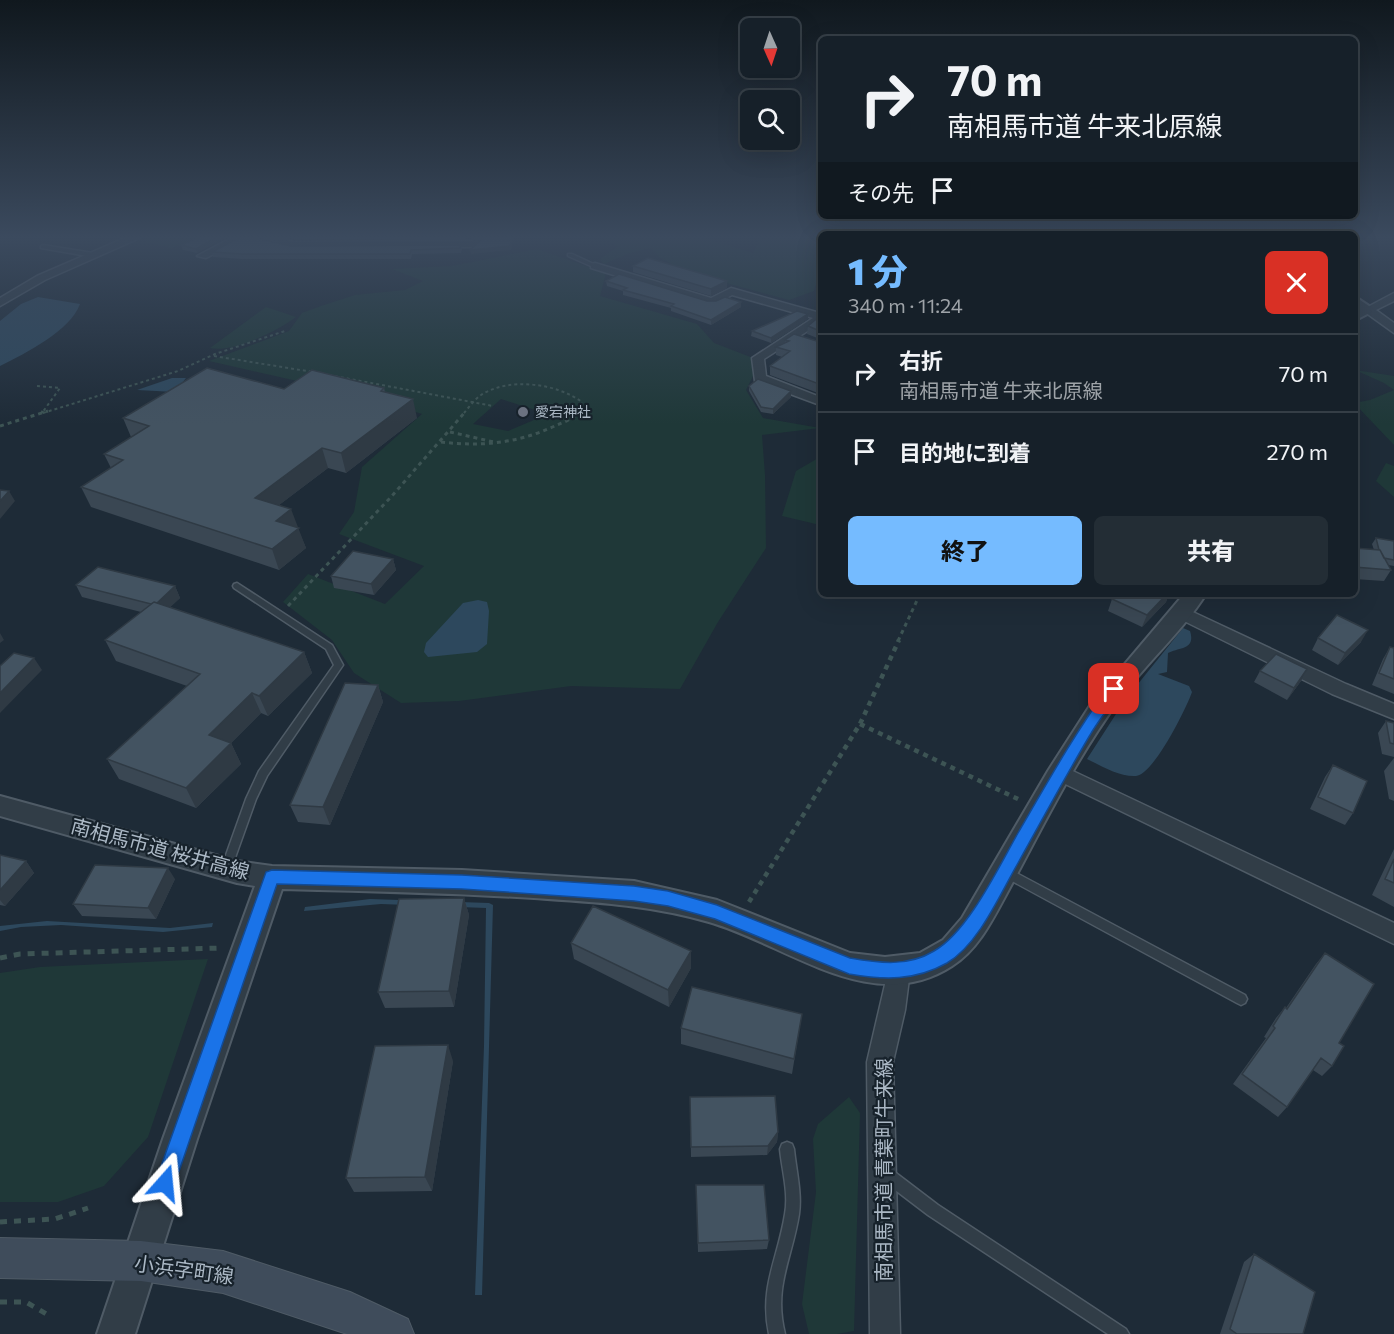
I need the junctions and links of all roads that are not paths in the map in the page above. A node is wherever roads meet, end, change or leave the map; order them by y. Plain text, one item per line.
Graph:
1 (759, 299) edge
2 (1388, 299) edge
3 (1358, 303) edge
4 (1368, 310) junction
5 (1358, 315) edge
6 (818, 316) edge
7 (818, 318) edge
8 (1394, 329) edge
9 (792, 336) junction
10 (810, 342) edge
11 (818, 400) edge
12 (237, 586) dead end
13 (1188, 599) edge
14 (1394, 712) edge
15 (1060, 773) junction
16 (0, 806) edge
17 (226, 869) junction
18 (1004, 872) junction
19 (272, 877) junction
20 (1394, 934) edge
21 (898, 971) junction
22 (1240, 999) dead end
23 (786, 1149) dead end
24 (882, 1172) junction
25 (0, 1258) edge
26 (141, 1261) junction
27 (116, 1334) edge
28 (393, 1334) edge
29 (777, 1334) edge
30 (885, 1334) edge
31 (1121, 1334) edge

1 - 6 street
2 - 4 street
3 - 4 street
4 - 5 street
4 - 8 street
7 - 9 street
9 - 10 street
9 - 11 street
12 - 17 lane
13 - 14 street
13 - 15 street
15 - 18 street
15 - 20 street
16 - 17 street, 南相馬市道 桜井高線
17 - 19 street, 南相馬市道 桜井高線
18 - 21 street
18 - 22 lane
19 - 21 street
19 - 26 street, 南相馬市道 桜井高線
21 - 24 street, 南相馬市道 青葉町牛来線
23 - 29 lane
24 - 30 street, 南相馬市道 青葉町牛来線
24 - 31 lane
25 - 26 main road, 小浜字町線
26 - 27 street, 南相馬市道 桜井高線
26 - 28 main road, 小浜字町線

